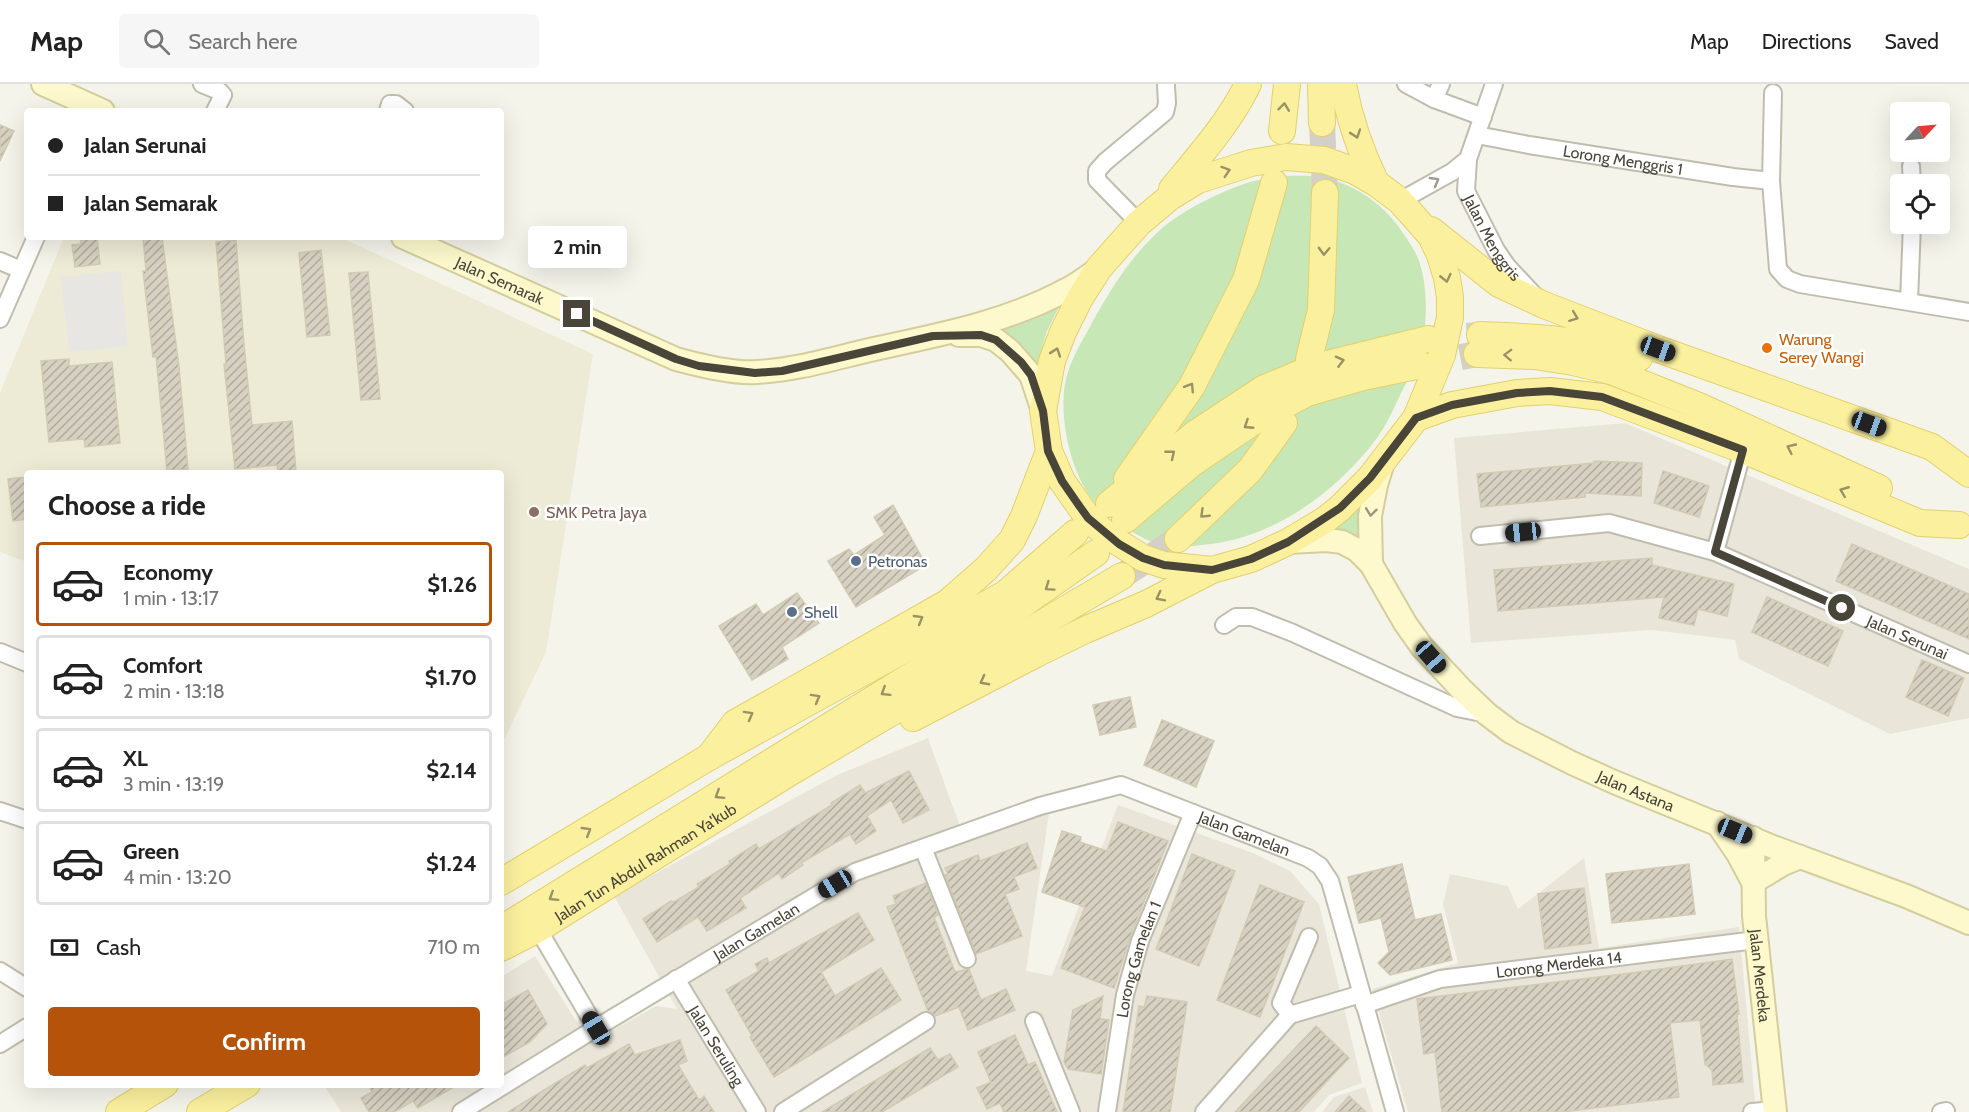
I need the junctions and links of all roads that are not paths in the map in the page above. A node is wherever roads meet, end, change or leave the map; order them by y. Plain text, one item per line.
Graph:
1 (44, 84) edge
2 (202, 84) edge
3 (1248, 84) edge
4 (1287, 84) edge
5 (1321, 84) edge
6 (1343, 84) edge
7 (1406, 84) edge
8 (1494, 84) edge
9 (1166, 86) dead end
10 (1438, 91) edge
11 (1773, 93) dead end
12 (93, 108) edge
13 (216, 108) edge
14 (389, 108) edge
15 (401, 108) edge
16 (1483, 117) junction
17 (1322, 123) tunnel mouth
18 (1281, 131) dead end
19 (1477, 135) junction
20 (1468, 159) junction
21 (1911, 166) dead end
22 (1911, 174) edge
23 (1771, 181) junction
24 (1274, 183) dead end
25 (1376, 183) junction
26 (1325, 193) tunnel mouth
27 (1401, 201) junction
28 (1147, 216) junction
29 (1419, 220) junction
30 (1912, 234) edge
31 (35, 240) edge
32 (410, 240) edge
33 (0, 261) edge
34 (1099, 268) junction
35 (21, 270) junction
36 (1909, 301) junction
37 (1544, 305) junction
38 (1969, 312) edge
39 (0, 319) edge
40 (933, 336) junction
41 (1428, 339) tunnel mouth
42 (1309, 359) dead end
43 (1421, 365) tunnel mouth
44 (1043, 411) junction
45 (1416, 418) junction
46 (1284, 423) dead end
47 (1743, 450) junction
48 (1048, 451) junction
49 (1383, 462) junction
50 (1969, 474) edge
51 (1117, 512) junction
52 (1964, 527) edge
53 (1075, 533) dead end
54 (1480, 536) dead end
55 (1178, 539) tunnel mouth
56 (1288, 542) junction
57 (1715, 552) junction
58 (1096, 553) dead end
59 (1371, 564) junction
60 (1212, 570) junction
61 (1122, 576) tunnel mouth
62 (1224, 625) dead end
63 (0, 652) edge
64 (24, 662) edge
65 (1969, 664) edge
66 (1487, 714) junction
67 (709, 757) junction
68 (789, 773) junction
69 (0, 811) edge
70 (1192, 813) junction
71 (24, 819) edge
72 (1717, 823) junction
73 (1753, 838) junction
74 (924, 848) junction
75 (1800, 857) junction
76 (504, 880) edge
77 (1753, 882) junction
78 (1969, 923) edge
79 (504, 927) edge
80 (538, 929) junction
81 (1308, 937) dead end
82 (1756, 940) junction
83 (504, 946) edge
84 (967, 959) dead end
85 (0, 971) edge
86 (676, 980) junction
87 (24, 986) edge
88 (1363, 1000) junction
89 (1290, 1015) junction
90 (926, 1021) dead end
91 (1034, 1021) dead end
92 (596, 1028) junction
93 (24, 1029) edge
94 (0, 1044) edge
95 (504, 1085) edge
96 (158, 1088) edge
97 (239, 1088) edge
98 (500, 1088) edge
99 (1775, 1111) edge
100 (119, 1112) edge
101 (200, 1112) edge
102 (461, 1112) edge
103 (757, 1112) edge
104 (783, 1112) edge
105 (1071, 1112) edge
106 (1107, 1112) edge
107 (1204, 1112) edge
108 (1395, 1112) edge
109 (1752, 1112) edge

1 - 12 main road
2 - 13 street
3 - 28 main road
18 -> 4 main road
5 - 17 main road
6 -> 25 main road
7 - 10 street
8 - 16 street, Jalan Menggris
9 - 28 street
10 - 16 street
11 - 23 street
14 - 15 street
16 - 19 street, Jalan Menggris
19 - 20 street, Jalan Menggris
19 - 23 street, Lorong Menggris 1
27 -> 20 street
20 - 37 street, Jalan Menggris
21 - 22 street
23 - 36 street
51 -> 24 main road
25 - 27 main road
28 -> 25 main road
26 -> 42 main road
27 - 29 main road
28 - 34 main road
29 - 37 main road
29 -> 45 main road
30 - 36 street
31 - 35 street
32 - 40 main road, Jalan Semarak
33 - 35 street
34 - 40 main road, Jalan Semarak
44 -> 34 main road
35 - 39 street
36 - 38 street
37 -> 50 main road
40 - 44 main road
51 -> 41 main road
43 -> 51 main road
44 - 48 main road
45 - 47 main road
45 - 49 main road
46 -> 55 main road
52 -> 47 main road
47 - 57 street
48 - 60 main road
67 -> 48 main road
49 - 56 main road
49 -> 59 main road
52 -> 50 main road
67 -> 53 main road
54 - 57 street, Jalan Serunai
56 - 59 main road
56 - 60 main road
57 - 65 street, Jalan Serunai
58 -> 79 main road
59 - 66 main road, Jalan Astana
60 -> 68 main road
61 - 68 main road
62 - 66 street
63 - 64 street
66 - 72 main road, Jalan Astana
76 -> 67 main road
68 - 80 main road, Jalan Tun Abdul Rahman Ya'kub
69 - 71 street
70 - 74 street, Jalan Gamelan
70 - 88 street, Jalan Gamelan
70 - 106 street, Lorong Gamelan 1
72 - 73 main road, Jalan Astana
72 - 77 main road
73 - 75 main road, Jalan Astana
73 - 77 main road, Jalan Merdeka
74 - 84 street
74 - 86 street, Jalan Gamelan
75 - 77 main road
75 - 78 main road, Jalan Astana
77 - 82 main road, Jalan Merdeka
80 - 83 main road, Jalan Tun Abdul Rahman Ya'kub
80 - 92 street
81 - 89 street
82 - 88 street, Lorong Merdeka 14
82 - 99 main road, Jalan Merdeka
85 - 87 street
86 - 92 street, Jalan Gamelan
86 - 103 street, Jalan Seruling
88 - 89 street, Lorong Merdeka 14
88 - 108 street, Jalan Gamelan
89 - 107 street
90 - 104 street
91 - 105 street
92 - 95 street, Jalan Gamelan
93 - 94 street
96 - 100 main road
97 - 101 main road
98 - 102 street, Jalan Gamelan
99 - 109 street

